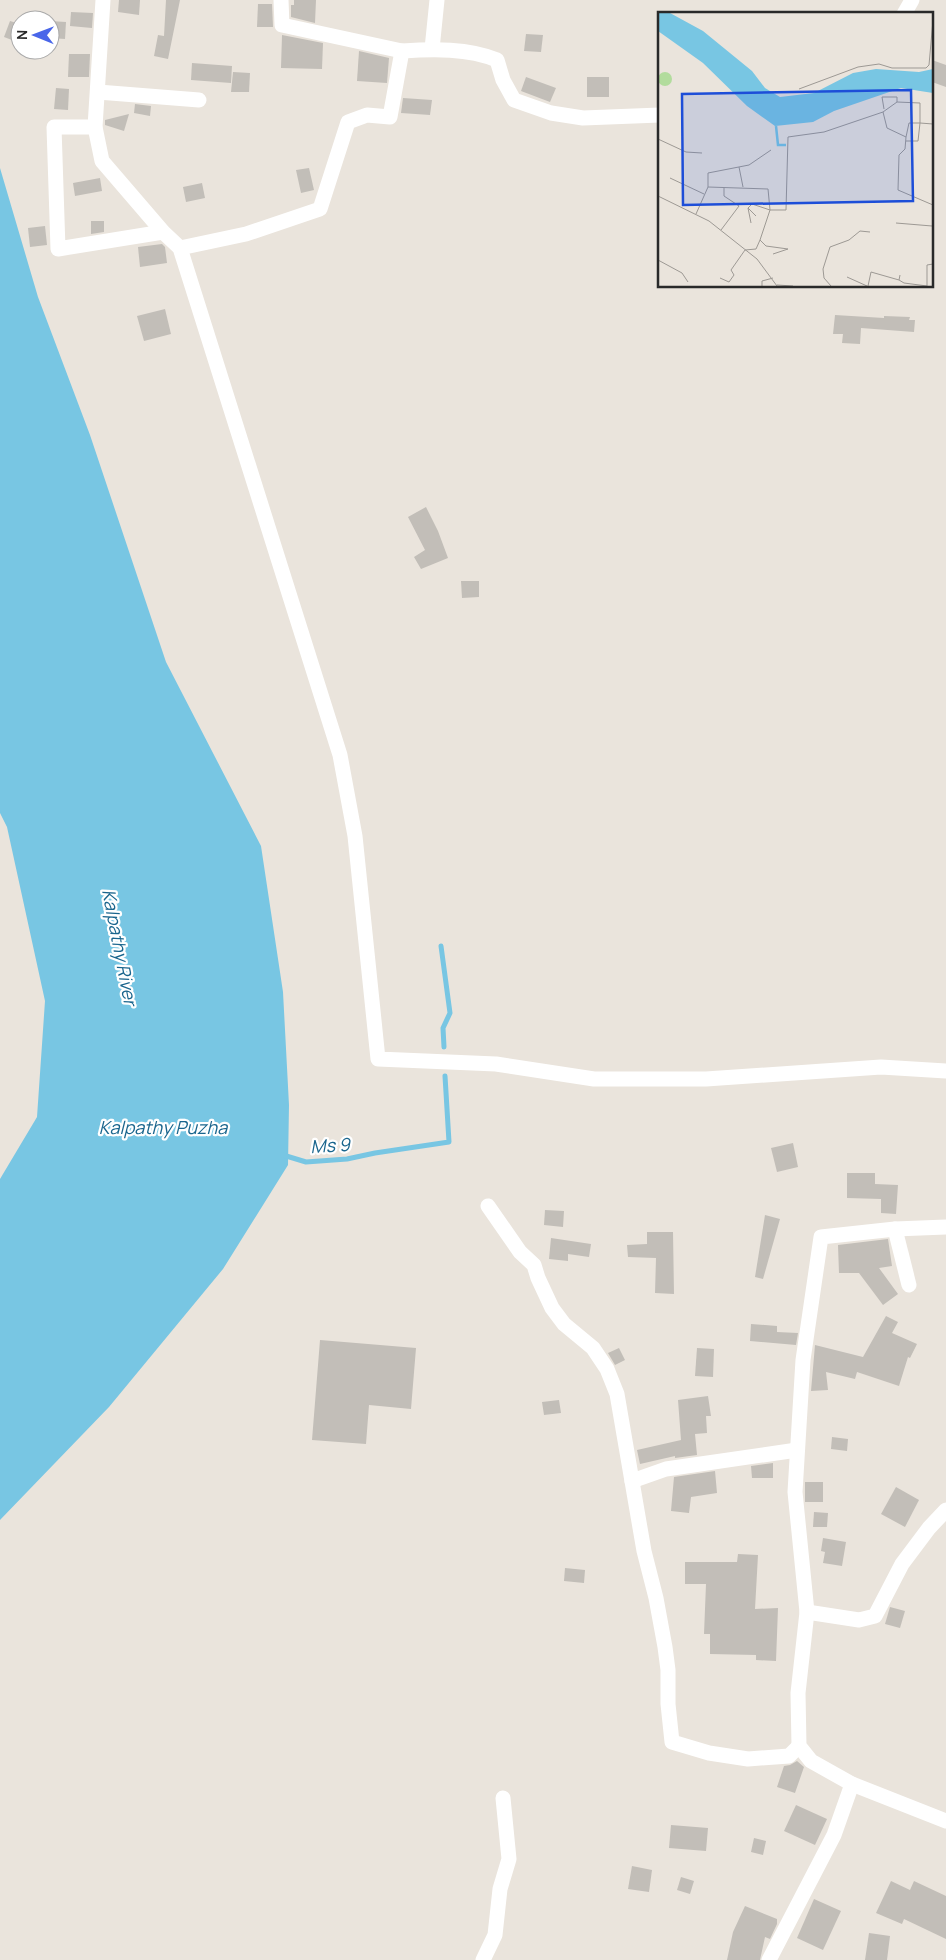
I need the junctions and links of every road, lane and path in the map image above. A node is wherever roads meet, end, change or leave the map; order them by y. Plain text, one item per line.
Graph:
1 (103, 0) edge
2 (281, 0) edge
3 (437, 0) edge
4 (912, 0) edge
5 (905, 12) edge
6 (432, 49) junction
7 (402, 51) junction
8 (98, 92) junction
9 (199, 100) dead end
10 (658, 115) edge
11 (95, 127) junction
12 (163, 232) junction
13 (180, 248) junction
14 (946, 1071) edge
15 (488, 1206) dead end
16 (946, 1227) edge
17 (896, 1229) junction
18 (909, 1285) dead end
19 (797, 1450) junction
20 (632, 1481) junction
21 (946, 1510) edge
22 (807, 1612) junction
23 (799, 1746) junction
24 (852, 1784) junction
25 (503, 1798) dead end
26 (946, 1821) edge
27 (483, 1960) edge
28 (769, 1960) edge

1 - 8 street
2 - 7 street
3 - 6 street
4 - 5 street
6 - 7 street
6 - 10 street
7 - 13 street
8 - 9 street
8 - 11 street
11 - 12 street
11 - 12 street
12 - 13 street
13 - 14 street
15 - 20 street
16 - 17 street
17 - 18 street
17 - 19 street
19 - 20 street
19 - 22 street
20 - 23 street
21 - 22 street
22 - 23 street
23 - 24 street
24 - 26 street
24 - 28 street
25 - 27 street

